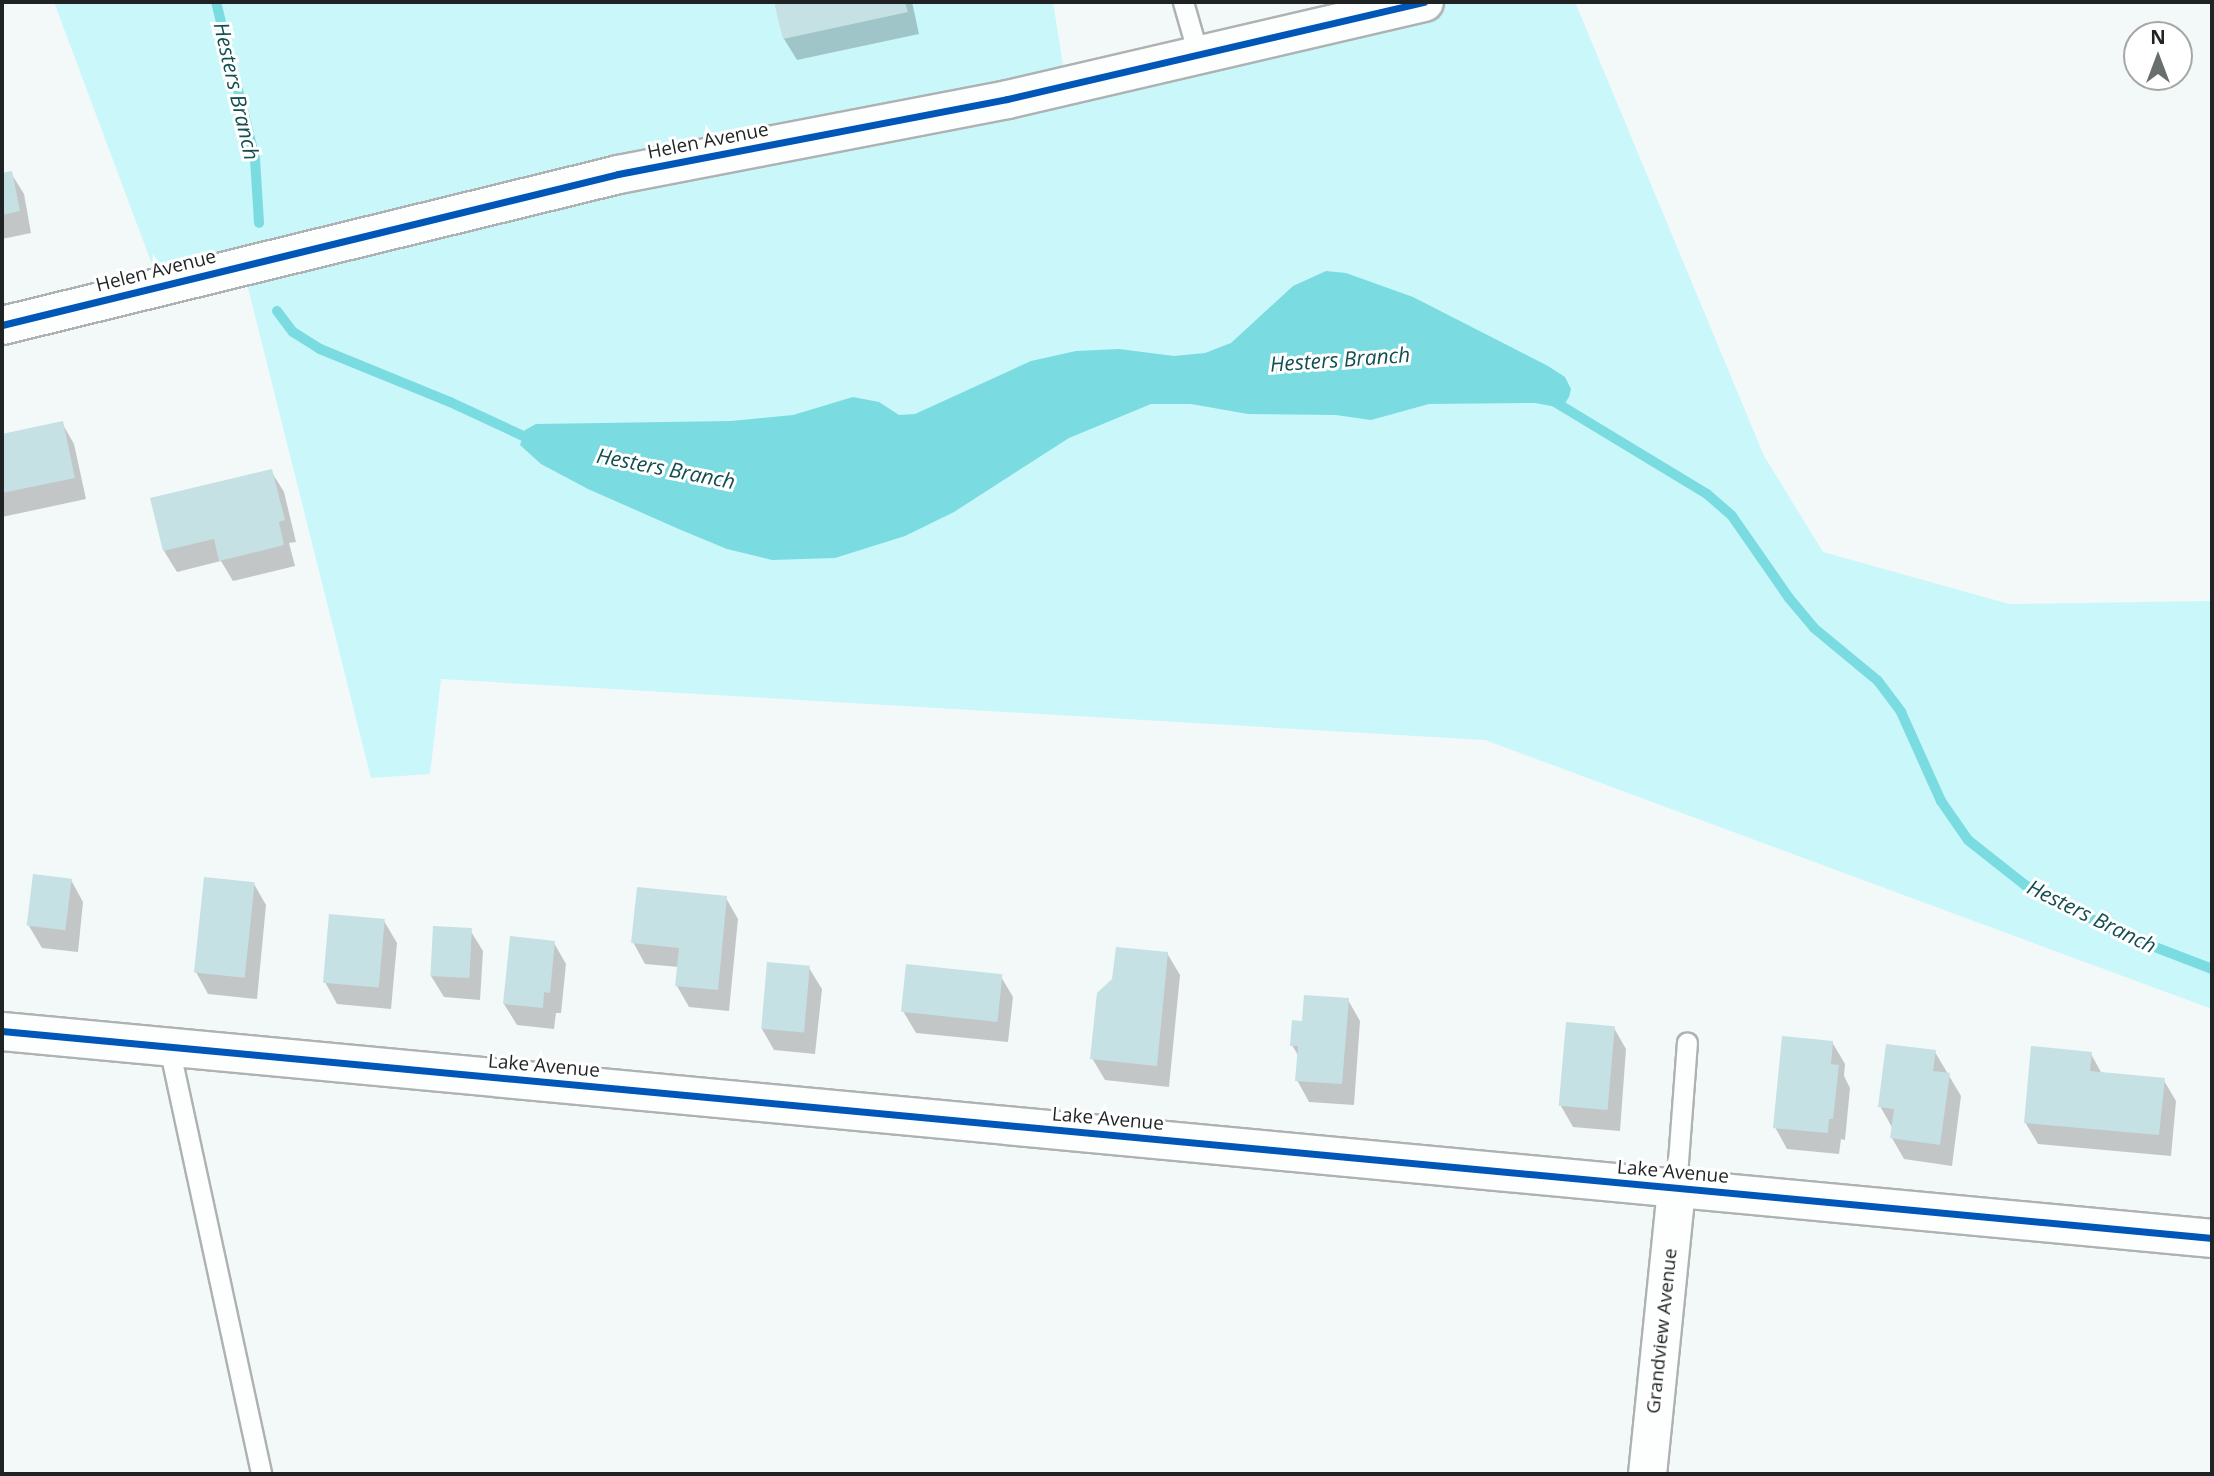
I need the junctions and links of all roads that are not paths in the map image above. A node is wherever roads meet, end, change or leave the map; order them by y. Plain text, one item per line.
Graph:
1 (1183, 2) edge
2 (1424, 2) edge
3 (1198, 54) junction
4 (2, 325) edge
5 (2, 1031) edge
6 (1687, 1042) dead end
7 (169, 1047) junction
8 (1676, 1188) junction
9 (2212, 1237) edge
10 (261, 1474) edge
11 (1647, 1474) edge

1 - 3 lane
2 - 3 street, Helen Avenue
3 - 4 street, Helen Avenue
5 - 7 street, Lake Avenue
6 - 8 lane
7 - 8 street, Lake Avenue
7 - 10 lane
8 - 9 street, Lake Avenue
8 - 11 street, Grandview Avenue

